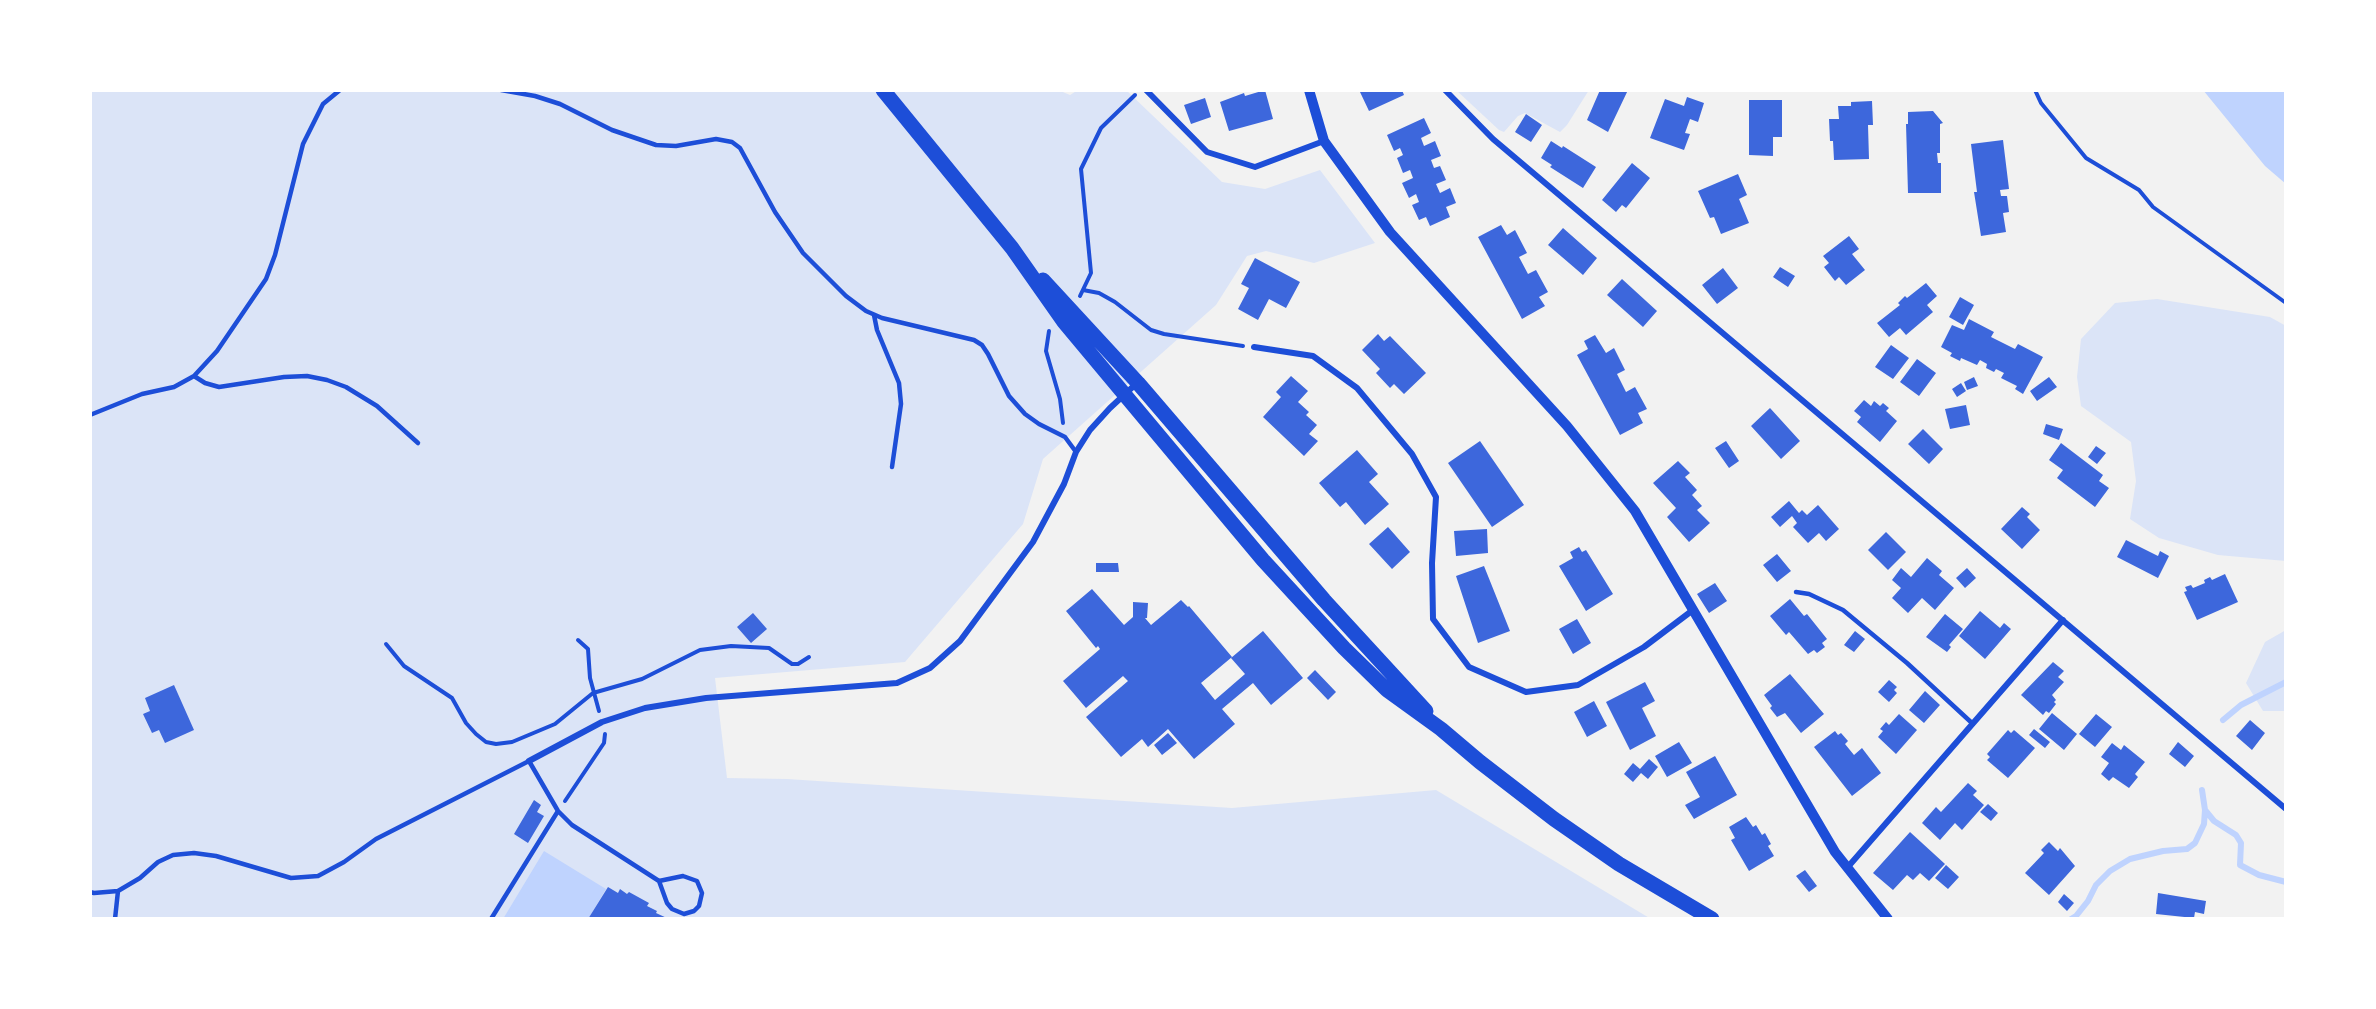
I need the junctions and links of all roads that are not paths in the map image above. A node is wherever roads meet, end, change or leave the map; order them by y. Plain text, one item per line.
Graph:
1 (340, 90) edge
2 (501, 90) edge
3 (883, 90) edge
4 (1146, 90) edge
5 (1309, 90) edge
6 (1445, 90) edge
7 (1324, 141) junction
8 (1012, 248) junction
9 (874, 315) junction
10 (1254, 347) road end
11 (194, 376) junction
12 (1138, 383) junction
13 (1125, 395) junction
14 (90, 415) edge
15 (418, 443) dead end
16 (1076, 452) junction
17 (892, 467) dead end
18 (1796, 592) dead end
19 (1693, 610) junction
20 (2063, 621) junction
21 (1973, 724) junction
22 (1441, 729) junction
23 (529, 761) junction
24 (2286, 809) edge
25 (558, 811) junction
26 (1847, 868) junction
27 (659, 881) junction
28 (118, 891) junction
29 (90, 892) edge
30 (115, 919) edge
31 (490, 919) edge
32 (1712, 919) edge
33 (1888, 919) edge

1 - 11 lane
2 - 9 lane
3 - 8 main road
4 - 7 street
5 - 7 street
6 - 20 street
7 - 19 street
8 - 12 main road
8 - 13 main road
9 - 16 lane
9 - 17 lane
10 - 19 street
11 - 14 lane
11 - 15 lane
12 - 13 street
12 - 22 main road
13 - 16 street
13 - 22 main road
16 - 23 street
18 - 21 lane
19 - 26 street
20 - 21 street
20 - 24 street
21 - 26 street
22 - 32 main road
23 - 25 lane
23 - 28 lane
25 - 27 lane
25 - 31 lane
26 - 33 street
27 - 27 lane
28 - 29 lane
28 - 30 lane

